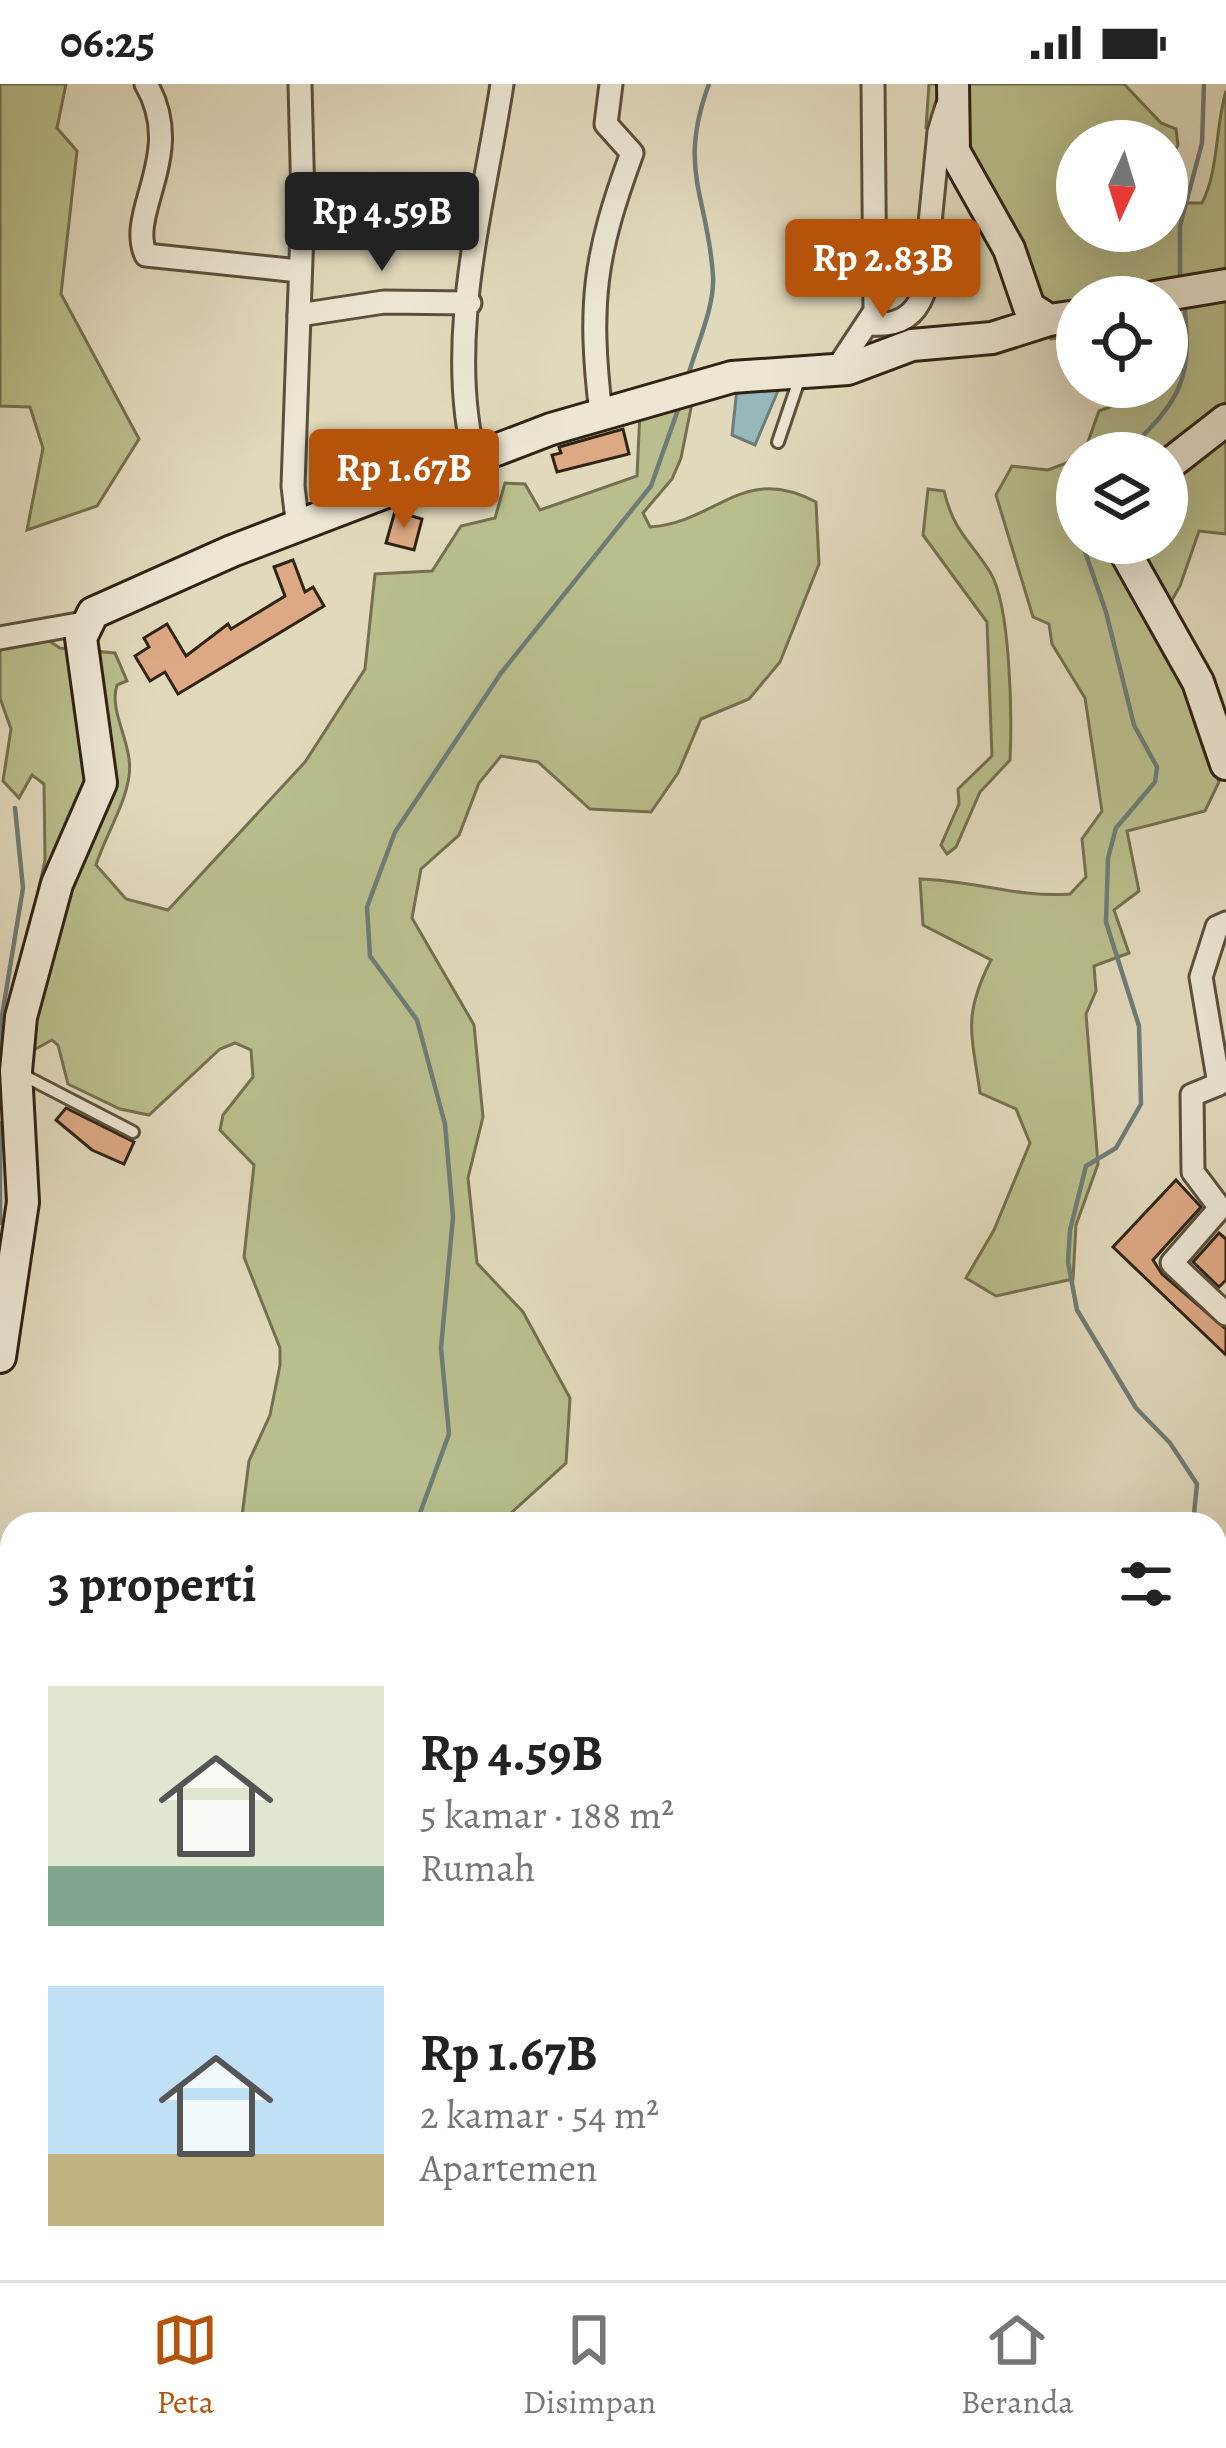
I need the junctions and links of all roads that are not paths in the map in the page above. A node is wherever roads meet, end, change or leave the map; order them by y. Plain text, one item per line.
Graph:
1 (146, 84) edge
2 (301, 84) edge
3 (502, 84) edge
4 (611, 84) edge
5 (873, 84) edge
6 (952, 87) edge
7 (299, 272) junction
8 (1226, 285) edge
9 (1188, 291) edge
10 (470, 303) junction
11 (299, 315) junction
12 (1056, 316) edge
13 (1056, 320) edge
14 (872, 324) junction
15 (836, 370) junction
16 (802, 371) junction
17 (602, 414) junction
18 (1226, 421) edge
19 (778, 442) dead end
20 (1188, 450) edge
21 (475, 460) junction
22 (298, 529) junction
23 (1132, 564) edge
24 (84, 623) junction
25 (0, 638) edge
26 (1226, 764) edge
27 (1226, 923) edge
28 (16, 1071) junction
29 (133, 1132) dead end
30 (1226, 1314) edge
31 (0, 1357) edge

1 - 7 street
2 - 7 street
3 - 10 street
4 - 17 street
5 - 14 street
6 - 12 street
6 - 14 street
7 - 11 street
8 - 9 street
10 - 11 street
10 - 21 street
11 - 22 street
13 - 15 street
14 - 15 street
15 - 16 street
16 - 17 street
16 - 19 lane
17 - 21 street
18 - 20 street
21 - 22 street
22 - 24 street
23 - 26 street
24 - 25 street
24 - 28 street
27 - 30 street
28 - 29 lane
28 - 31 street

